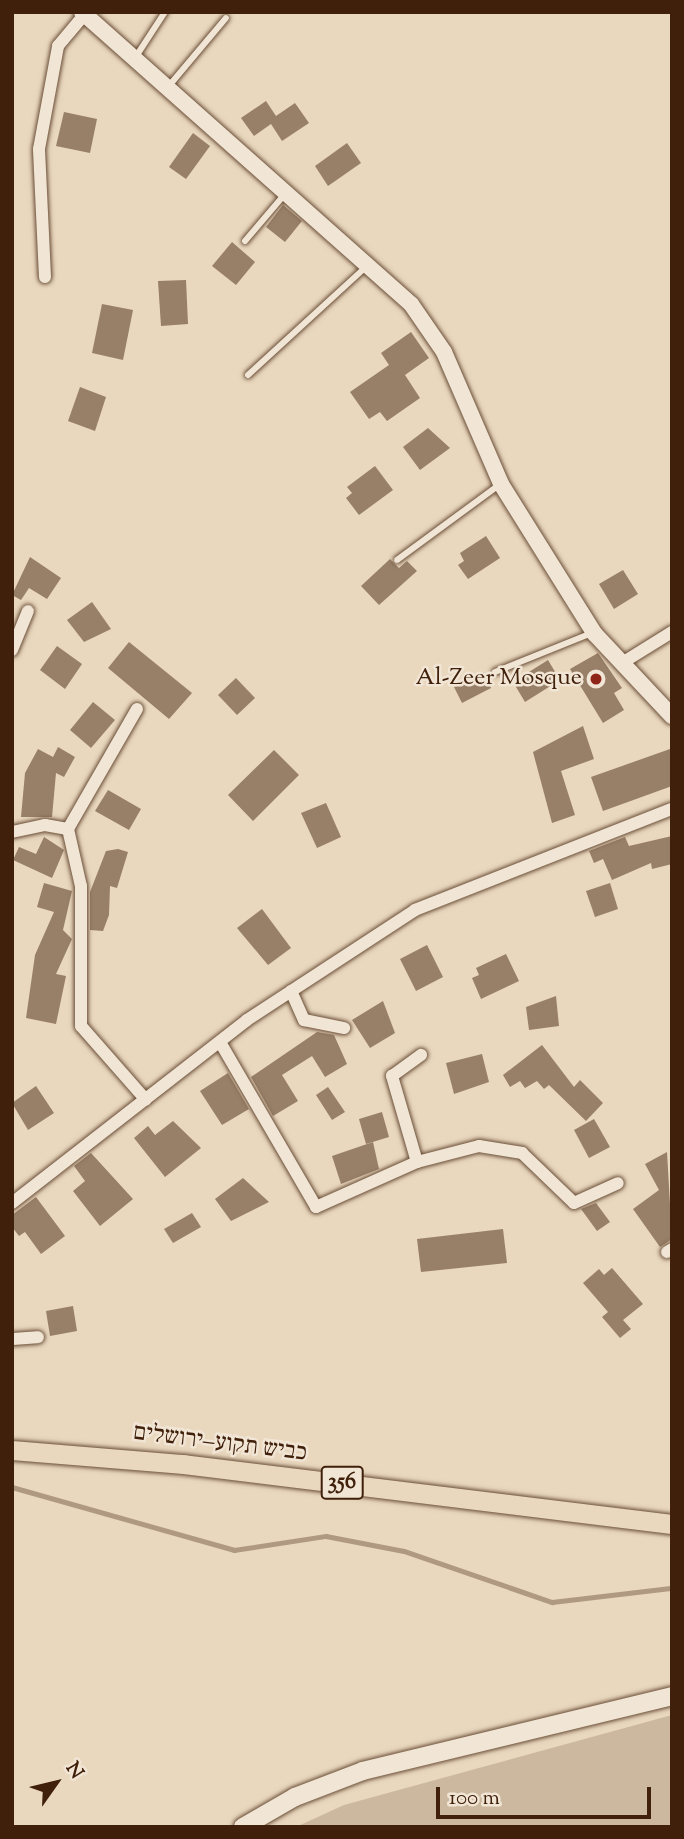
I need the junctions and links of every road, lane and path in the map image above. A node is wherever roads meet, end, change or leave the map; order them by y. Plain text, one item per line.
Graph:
1 (165, 12) edge
2 (83, 14) edge
3 (226, 18) dead end
4 (135, 58) junction
5 (168, 87) junction
6 (286, 192) junction
7 (245, 241) dead end
8 (368, 265) junction
9 (45, 277) dead end
10 (248, 375) dead end
11 (501, 484) junction
12 (397, 560) dead end
13 (28, 611) dead end
14 (672, 632) edge
15 (594, 633) junction
16 (12, 650) edge
17 (622, 663) junction
18 (495, 672) dead end
19 (137, 709) dead end
20 (672, 716) edge
21 (672, 808) edge
22 (68, 829) junction
23 (12, 832) edge
24 (291, 991) junction
25 (344, 1028) dead end
26 (220, 1042) junction
27 (421, 1055) dead end
28 (146, 1100) junction
29 (417, 1162) junction
30 (618, 1183) dead end
31 (12, 1203) edge
32 (38, 1337) dead end
33 (12, 1339) edge
34 (12, 1450) edge
35 (672, 1524) edge
36 (672, 1696) edge
37 (243, 1827) edge

1 - 4 lane
2 - 4 street
2 - 9 street
3 - 5 lane
4 - 5 street
5 - 6 street
6 - 7 lane
6 - 8 street
8 - 10 lane
8 - 11 street
11 - 12 lane
11 - 15 street
13 - 16 street
14 - 17 street
15 - 17 street
15 - 18 lane
17 - 20 street
19 - 22 street
21 - 24 street
22 - 23 street
22 - 28 street
24 - 25 street
24 - 26 street
26 - 28 street
26 - 29 street
27 - 29 street
28 - 31 street
29 - 30 street
32 - 33 street
34 - 35 main road, כביש תקוע–ירושלים / 356
36 - 37 main road

